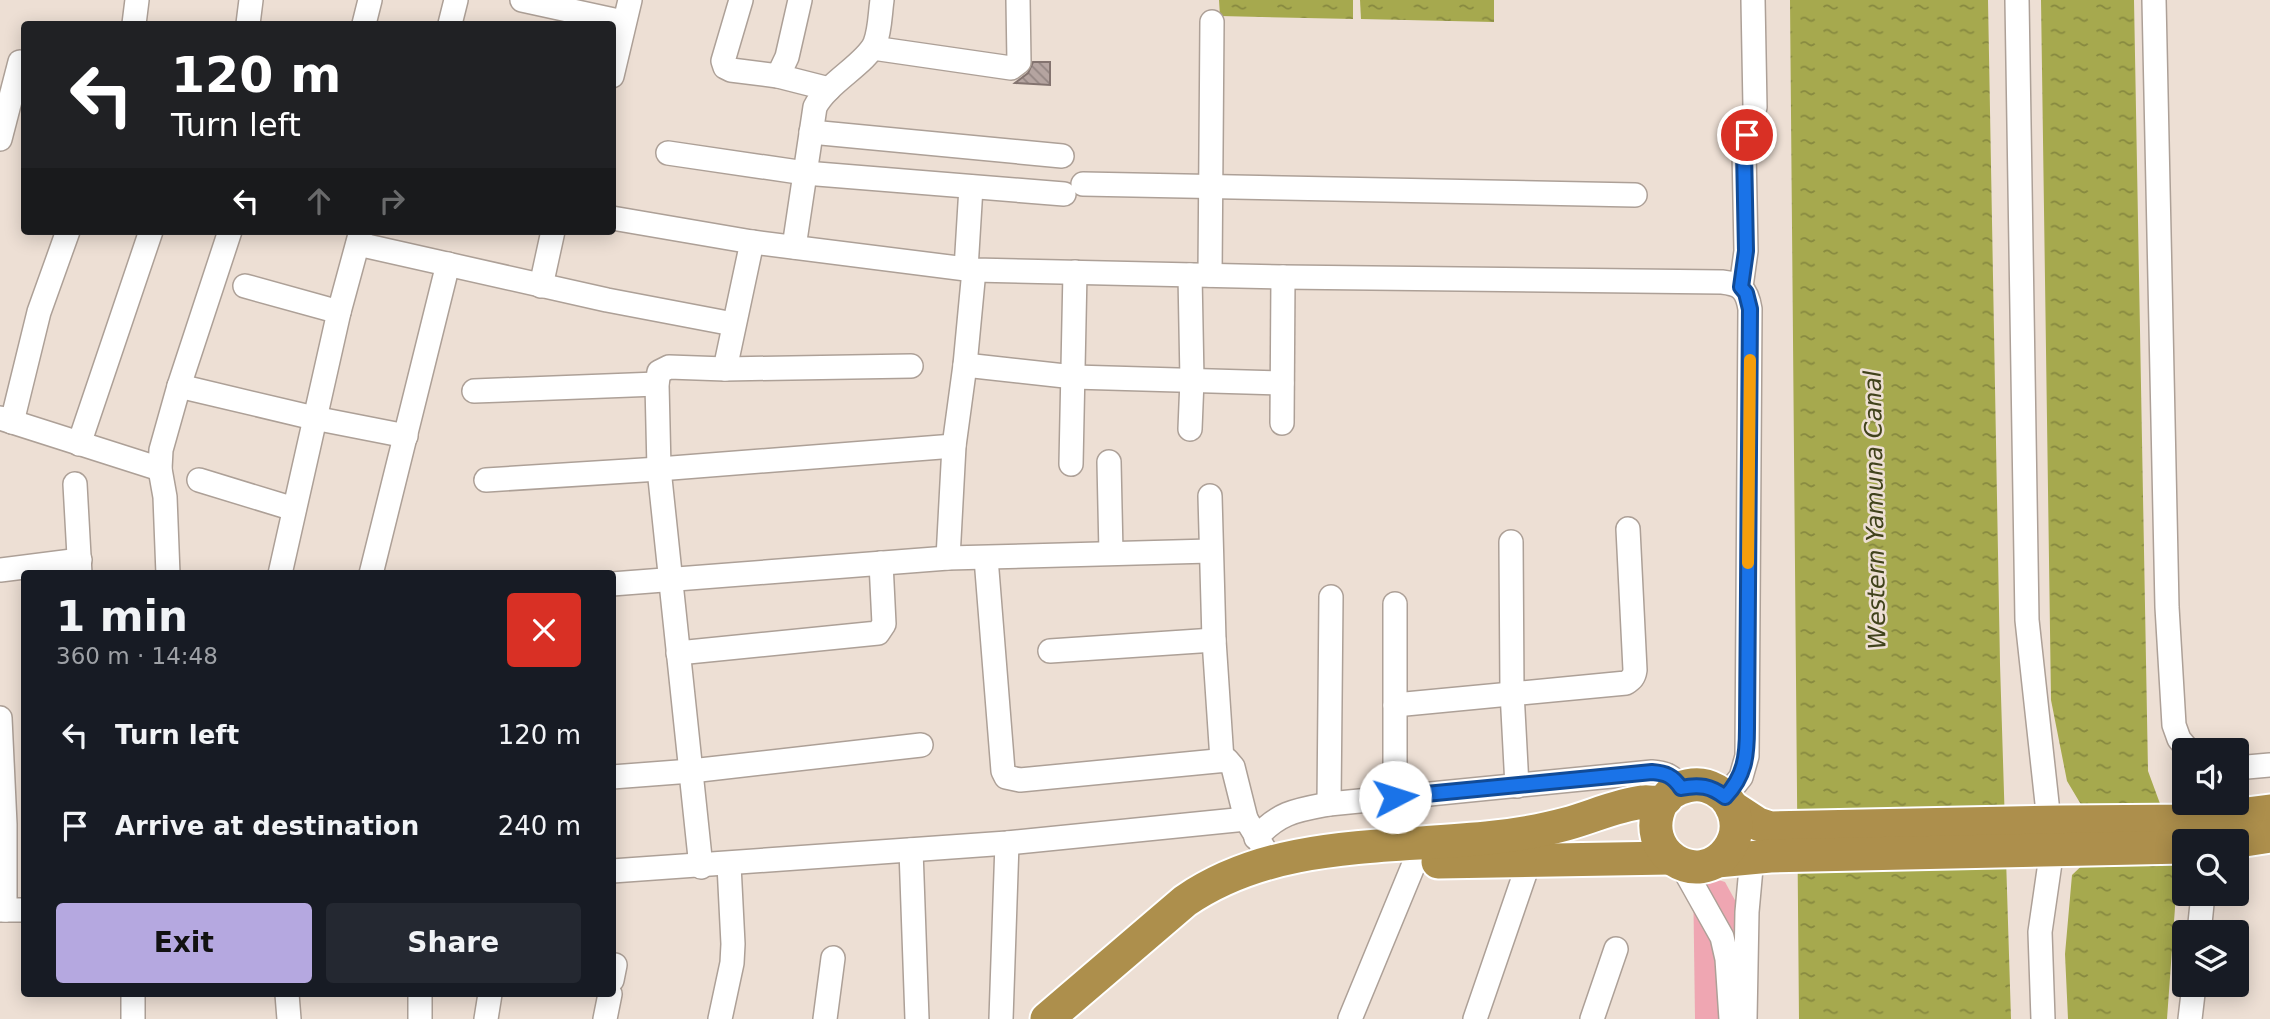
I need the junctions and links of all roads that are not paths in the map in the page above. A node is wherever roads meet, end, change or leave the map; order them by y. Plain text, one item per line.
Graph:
1 (137, 0) edge
2 (251, 0) edge
3 (370, 0) edge
4 (456, 0) edge
5 (630, 0) edge
6 (741, 0) edge
7 (800, 0) edge
8 (881, 0) edge
9 (1018, 0) edge
10 (1753, 0) edge
11 (2017, 0) edge
12 (2154, 0) edge
13 (531, 10) edge
14 (134, 21) edge
15 (248, 21) edge
16 (365, 21) edge
17 (451, 21) edge
18 (615, 21) edge
19 (616, 21) edge
20 (623, 22) junction
21 (1212, 22) dead end
22 (873, 48) junction
23 (616, 56) edge
24 (15, 59) edge
25 (778, 76) junction
26 (830, 89) junction
27 (811, 132) junction
28 (0, 139) edge
29 (668, 153) dead end
30 (1062, 156) dead end
31 (805, 173) junction
32 (1211, 186) junction
33 (971, 187) junction
34 (1635, 195) dead end
35 (616, 219) edge
36 (67, 235) edge
37 (150, 235) edge
38 (229, 235) edge
39 (552, 235) edge
40 (359, 238) edge
41 (752, 242) junction
42 (794, 247) junction
43 (448, 264) junction
44 (970, 269) junction
45 (1075, 272) junction
46 (1200, 275) junction
47 (1283, 277) junction
48 (245, 286) dead end
49 (541, 286) junction
50 (1741, 287) junction
51 (339, 312) junction
52 (733, 324) junction
53 (965, 365) junction
54 (911, 366) dead end
55 (725, 369) junction
56 (1074, 377) junction
57 (1192, 380) junction
58 (1282, 383) junction
59 (657, 384) junction
60 (179, 386) junction
61 (474, 391) dead end
62 (314, 418) junction
63 (6, 420) edge
64 (1282, 423) dead end
65 (1190, 429) dead end
66 (406, 436) junction
67 (79, 444) junction
68 (954, 446) junction
69 (1109, 462) dead end
70 (1070, 464) dead end
71 (160, 469) junction
72 (659, 469) junction
73 (199, 480) dead end
74 (486, 480) dead end
75 (75, 484) dead end
76 (1210, 496) dead end
77 (294, 509) junction
78 (1628, 529) dead end
79 (1511, 542) dead end
80 (1210, 551) junction
81 (1111, 553) junction
82 (948, 558) junction
83 (986, 558) junction
84 (881, 563) junction
85 (80, 567) edge
86 (0, 570) edge
87 (168, 570) edge
88 (281, 570) edge
89 (373, 570) edge
90 (670, 580) junction
91 (616, 584) edge
92 (1331, 597) dead end
93 (1395, 604) dead end
94 (1213, 640) junction
95 (1050, 651) dead end
96 (678, 653) junction
97 (1511, 692) junction
98 (1395, 705) junction
99 (0, 718) edge
100 (2179, 738) edge
101 (921, 745) dead end
102 (1222, 760) junction
103 (2270, 765) edge
104 (2249, 767) edge
105 (691, 771) junction
106 (616, 777) edge
107 (1517, 786) junction
108 (1672, 795) junction
109 (1395, 797) junction
110 (1729, 802) junction
111 (1329, 804) junction
112 (2270, 811) edge
113 (15, 823) edge
114 (2208, 826) edge
115 (2052, 835) junction
116 (2270, 836) edge
117 (1258, 840) junction
118 (1007, 844) junction
119 (1764, 847) junction
120 (912, 850) junction
121 (1530, 859) junction
122 (1675, 861) junction
123 (1717, 861) junction
124 (729, 864) junction
125 (1414, 864) junction
126 (701, 867) junction
127 (616, 871) edge
128 (10, 910) edge
129 (1616, 949) dead end
130 (833, 958) dead end
131 (133, 997) edge
132 (286, 997) edge
133 (420, 997) edge
134 (490, 997) edge
135 (609, 997) edge
136 (2193, 997) edge
137 (133, 1019) edge
138 (289, 1019) edge
139 (420, 1019) edge
140 (486, 1019) edge
141 (605, 1019) edge
142 (720, 1019) edge
143 (825, 1019) edge
144 (917, 1019) edge
145 (1001, 1019) edge
146 (1047, 1019) edge
147 (1077, 1019) edge
148 (1350, 1019) edge
149 (1475, 1019) edge
150 (1592, 1019) edge
151 (1731, 1019) edge
152 (1745, 1019) edge
153 (2043, 1019) edge
154 (2190, 1019) edge

1 - 14 street
2 - 15 street
3 - 16 street
4 - 17 street
5 - 20 street
6 - 25 street
7 - 25 street
8 - 22 street
9 - 22 street
10 - 50 street
11 - 115 street
12 - 100 street
13 - 18 street
19 - 20 street
20 - 23 street
21 - 32 street
22 - 26 street
24 - 28 street
25 - 26 street
26 - 27 street
27 - 30 street
27 - 31 street
29 - 31 street
31 - 33 street
31 - 42 street
32 - 33 street
32 - 34 street
32 - 46 street
33 - 44 street
35 - 41 street
36 - 63 street
37 - 67 street
38 - 60 street
39 - 49 street
40 - 43 street
40 - 51 street
41 - 42 street
41 - 52 street
42 - 44 street
43 - 49 street
43 - 66 street
44 - 45 street
44 - 53 street
45 - 46 street
45 - 56 street
46 - 47 street
46 - 57 street
47 - 50 street
47 - 58 street
48 - 51 street
49 - 52 street
50 - 110 street
51 - 62 street
52 - 55 street
53 - 56 street
53 - 68 street
54 - 55 street
55 - 59 street
56 - 57 street
56 - 70 street
57 - 58 street
57 - 65 street
58 - 64 street
59 - 61 street
59 - 72 street
60 - 62 street
60 - 71 street
62 - 66 street
62 - 77 street
63 - 67 street
66 - 89 street
67 - 71 street
68 - 72 street
68 - 82 street
69 - 81 street
71 - 87 street
72 - 74 street
72 - 90 street
73 - 77 street
75 - 85 street
76 - 80 street
77 - 88 street
78 - 97 street
79 - 97 street
80 - 81 street
80 - 94 street
81 - 83 street
82 - 83 street
82 - 84 street
83 - 102 street
84 - 90 street
84 - 96 street
85 - 86 street
90 - 91 street
90 - 96 street
92 - 111 street
93 - 98 street
94 - 95 street
94 - 102 street
96 - 105 street
97 - 98 street
97 - 107 street
98 - 109 street
99 - 113 street
101 - 105 street
102 - 117 street
103 - 104 street
105 - 106 street
105 - 126 street
107 - 108 street
107 - 109 street
108 - 110 highway
108 - 117 highway
108 - 122 highway
109 - 111 street
110 - 119 highway
110 - 123 highway
111 - 117 street
112 - 114 highway
113 - 128 street
114 - 115 highway
114 - 116 highway
115 - 119 highway
115 - 153 street
117 - 118 street
117 - 146 highway
118 - 120 street
118 - 145 street
119 - 123 highway
119 - 152 street
120 - 124 street
120 - 144 street
121 - 122 highway
121 - 125 highway
121 - 149 street
122 - 123 highway
122 - 151 street
124 - 126 street
124 - 142 street
125 - 147 highway
125 - 148 street
126 - 127 street
129 - 150 street
130 - 143 street
131 - 137 street
132 - 138 street
133 - 139 street
134 - 140 street
135 - 141 street
136 - 154 street

